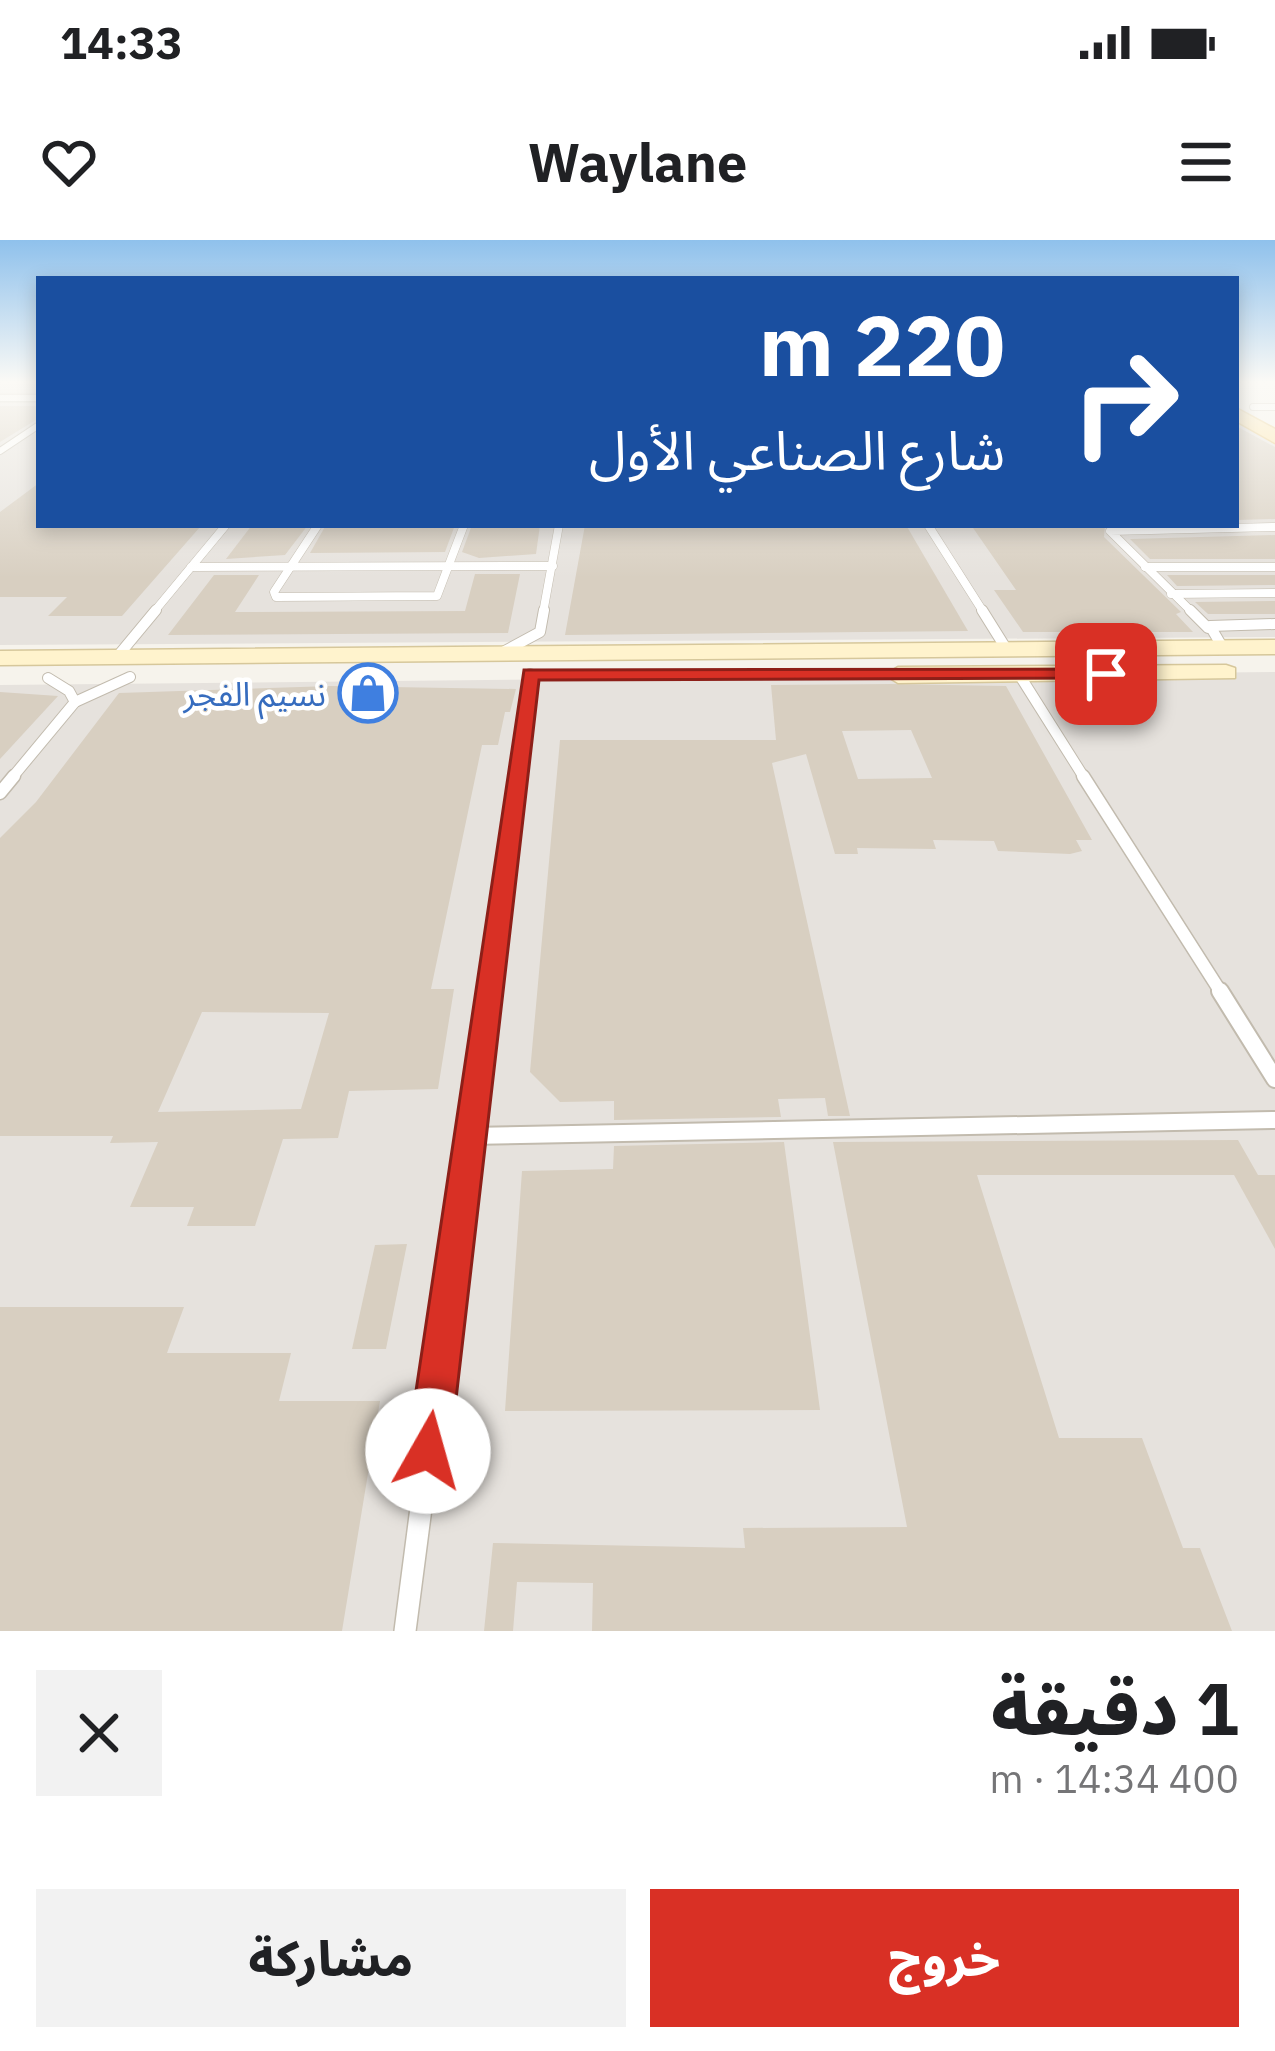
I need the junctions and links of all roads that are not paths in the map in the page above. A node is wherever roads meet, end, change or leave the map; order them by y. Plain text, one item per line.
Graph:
1 (1275, 527) edge
2 (224, 528) edge
3 (316, 528) edge
4 (463, 528) edge
5 (559, 528) edge
6 (930, 528) edge
7 (1220, 528) edge
8 (1239, 528) edge
9 (449, 566) junction
10 (553, 566) junction
11 (191, 567) junction
12 (292, 567) junction
13 (1275, 567) edge
14 (1145, 568) junction
15 (1171, 593) junction
16 (1275, 593) edge
17 (1275, 624) edge
18 (540, 632) junction
19 (1216, 638) junction
20 (1275, 647) edge
21 (1007, 650) junction
22 (572, 653) junction
23 (496, 654) junction
24 (0, 658) edge
25 (124, 667) junction
26 (1275, 672) edge
27 (530, 674) junction
28 (1020, 676) junction
29 (0, 678) edge
30 (48, 678) junction
31 (74, 702) junction
32 (0, 793) edge
33 (1275, 1079) edge
34 (1275, 1120) edge
35 (469, 1136) junction
36 (405, 1631) edge

1 - 8 lane
2 - 11 lane
3 - 12 lane
4 - 9 lane
5 - 10 lane
6 - 21 lane
7 - 14 lane
9 - 10 lane
9 - 12 lane
9 - 12 lane
10 - 18 lane
11 - 12 lane
11 - 25 lane
13 - 14 lane
14 - 15 lane
15 - 16 lane
15 - 19 lane
17 - 19 lane
18 - 22 lane
18 - 23 lane
19 - 20 main road
19 - 21 main road
21 - 22 main road
22 - 23 main road
23 - 25 main road
24 - 25 main road
25 - 27 main road
25 - 30 main road
25 - 31 lane
26 - 28 main road
27 - 28 main road
27 - 35 lane
28 - 33 lane
29 - 30 main road
30 - 31 lane
31 - 32 lane
34 - 35 lane
35 - 36 lane

